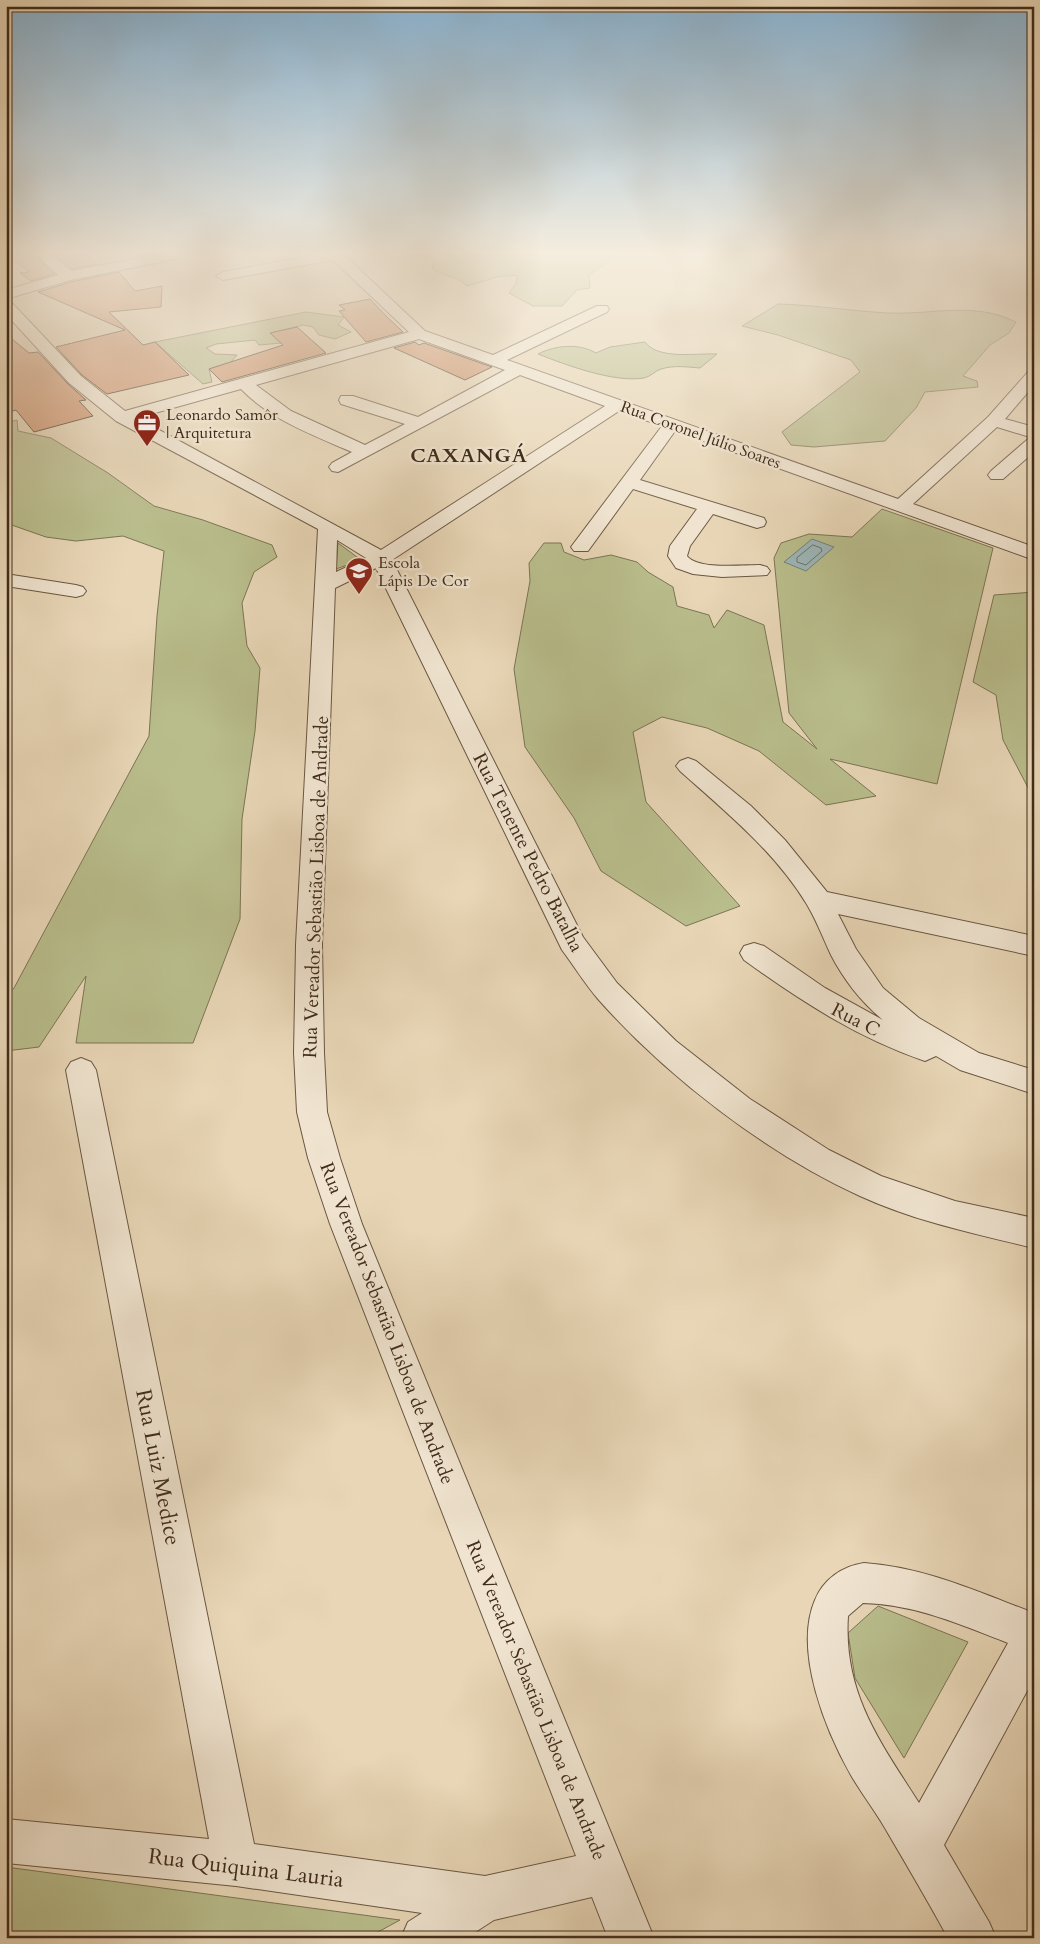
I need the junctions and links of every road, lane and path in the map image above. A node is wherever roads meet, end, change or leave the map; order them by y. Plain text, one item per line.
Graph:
1 (42, 346) edge
2 (377, 346) edge
3 (453, 346) edge
4 (524, 346) edge
5 (494, 360) junction
6 (519, 369) junction
7 (1034, 375) edge
8 (245, 382) junction
9 (347, 400) dead end
10 (619, 404) junction
11 (122, 417) junction
12 (994, 421) junction
13 (419, 423) junction
14 (672, 424) junction
15 (1034, 433) edge
16 (1034, 443) edge
17 (366, 452) junction
18 (338, 467) dead end
19 (996, 475) dead end
20 (628, 482) junction
21 (901, 506) junction
22 (708, 508) junction
23 (757, 522) dead end
24 (328, 527) junction
25 (581, 547) dead end
26 (1034, 554) edge
27 (381, 558) junction
28 (760, 571) dead end
29 (6, 580) edge
30 (325, 585) junction
31 (76, 592) dead end
32 (688, 766) dead end
33 (818, 900) junction
34 (1034, 946) edge
35 (754, 954) dead end
36 (970, 1062) junction
37 (81, 1070) dead end
38 (1034, 1082) edge
39 (1034, 1233) edge
40 (1034, 1633) edge
41 (1034, 1637) edge
42 (6, 1841) edge
43 (920, 1845) junction
44 (236, 1864) junction
45 (606, 1872) junction
46 (485, 1899) junction
47 (424, 1938) edge
48 (631, 1938) edge
49 (974, 1938) edge

1 - 11 street
2 - 8 street
3 - 5 street, Rua Coronel Júlio Soares
4 - 5 street
5 - 6 street, Rua Coronel Júlio Soares
6 - 10 street, Rua Coronel Júlio Soares
6 - 13 street
7 - 12 street
8 - 11 street
8 - 17 street
9 - 13 street
10 - 14 street, Rua Coronel Júlio Soares
10 - 27 street
11 - 24 street
12 - 15 street
12 - 21 street
13 - 17 street
14 - 20 street
14 - 21 street, Rua Coronel Júlio Soares
16 - 19 street
17 - 18 street
20 - 22 street
20 - 25 street
21 - 26 street, Rua Coronel Júlio Soares
22 - 23 street
22 - 28 street
24 - 27 street
24 - 30 street, Rua Vereador Sebastião Lisboa de Andrade
27 - 30 street
27 - 39 street, Rua Tenente Pedro Batalha
29 - 31 street
30 - 45 street, Rua Vereador Sebastião Lisboa de Andrade
32 - 33 street
33 - 34 street
33 - 36 street
35 - 36 street, Rua C
36 - 38 street
37 - 44 street, Rua Luiz Medice
40 - 43 street
41 - 43 street
42 - 44 street, Rua Quiquina Lauria
43 - 49 street
44 - 46 street, Rua Quiquina Lauria
45 - 46 street
45 - 48 street, Rua Vereador Sebastião Lisboa de Andrade
46 - 47 street

